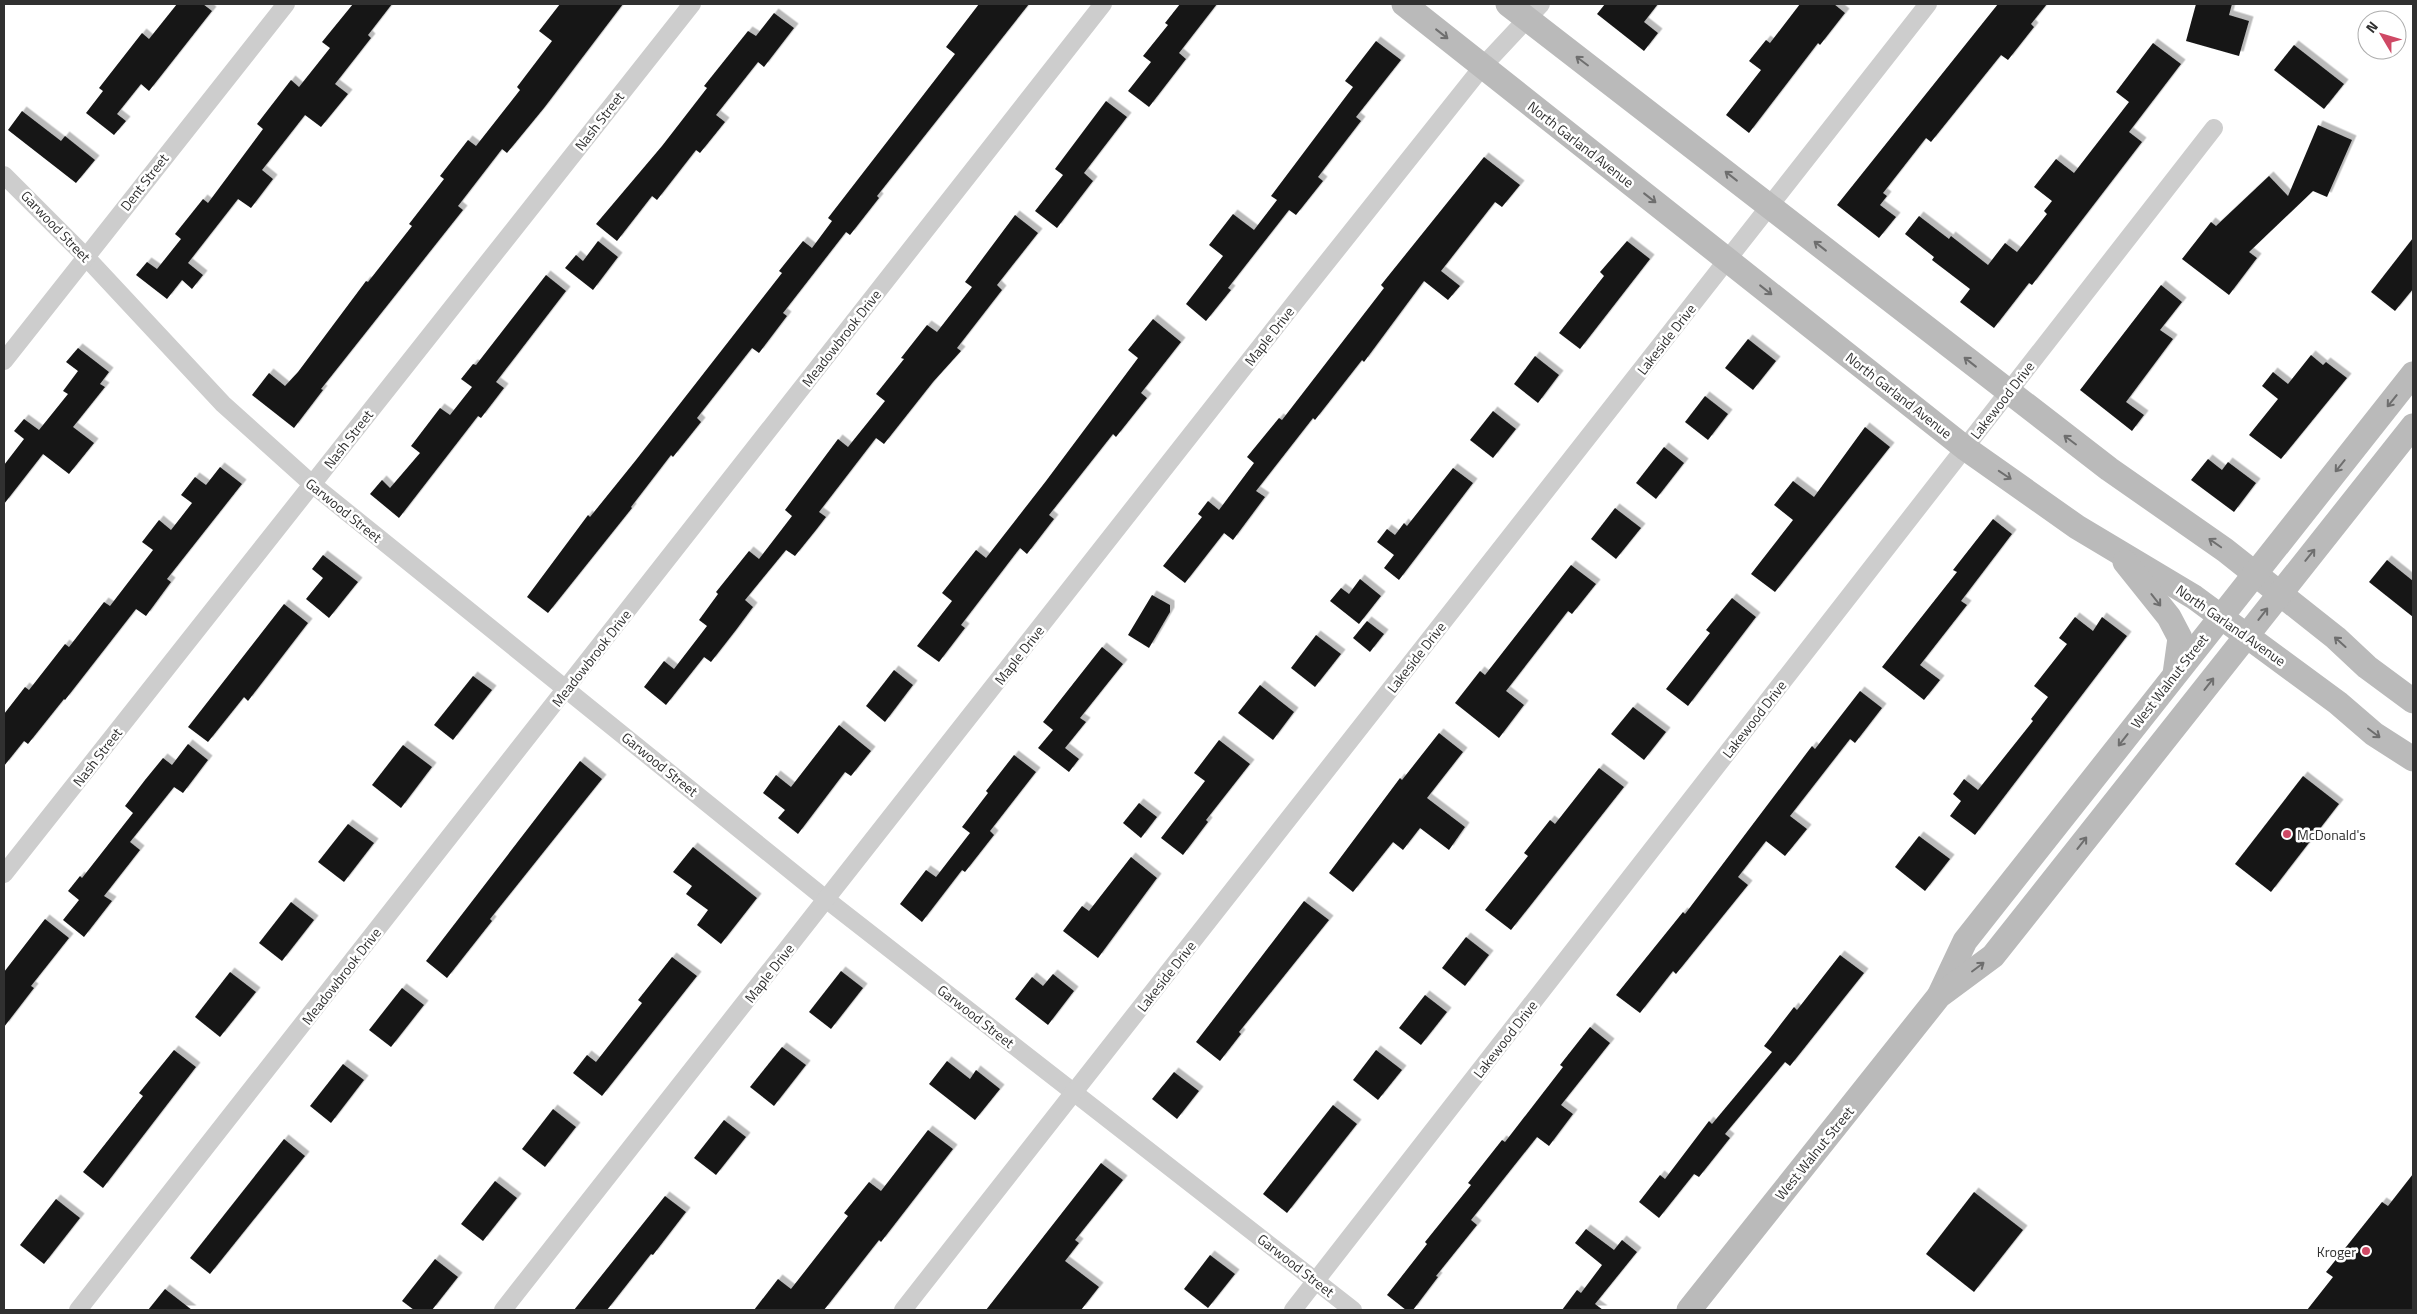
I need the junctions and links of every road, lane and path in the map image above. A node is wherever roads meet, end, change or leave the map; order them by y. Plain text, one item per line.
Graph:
1 (286, 4) edge
2 (692, 4) edge
3 (1103, 4) edge
4 (1404, 4) edge
5 (1508, 4) edge
6 (1928, 4) edge
7 (1535, 11) edge
8 (1483, 66) junction
9 (2214, 128) dead end
10 (4, 175) edge
11 (1769, 206) junction
12 (85, 256) junction
13 (1728, 260) junction
14 (4, 361) edge
15 (2413, 374) edge
16 (2008, 392) junction
17 (2413, 426) edge
18 (1965, 448) junction
19 (312, 484) junction
20 (2114, 549) junction
21 (2254, 573) junction
22 (2280, 593) junction
23 (2221, 616) junction
24 (2247, 635) junction
25 (2175, 674) junction
26 (567, 689) junction
27 (2413, 700) edge
28 (2413, 759) edge
29 (4, 874) edge
30 (827, 900) junction
31 (1939, 996) junction
32 (1074, 1092) junction
33 (1316, 1281) junction
34 (78, 1310) edge
35 (503, 1310) edge
36 (902, 1310) edge
37 (1292, 1310) edge
38 (1353, 1310) edge
39 (1689, 1310) edge

1 - 12 street, Dent Street
2 - 19 street, Nash Street
3 - 26 street, Meadowbrook Drive
4 -> 8 main road, North Garland Avenue
5 - 7 main road
6 - 11 street, Lakeside Drive
7 - 8 street, Maple Drive
11 -> 7 main road
8 -> 13 main road, North Garland Avenue
8 - 30 street, Maple Drive
9 - 16 street, Lakewood Drive
10 - 12 street, Garwood Street
11 - 13 street, Lakeside Drive
16 -> 11 main road
12 - 14 street, Dent Street
12 - 19 street, Garwood Street
13 -> 18 main road, North Garland Avenue
13 - 32 street, Lakeside Drive
15 -> 21 main road, West Walnut Street
16 - 18 street, Lakewood Drive
21 -> 16 main road
22 -> 17 main road, West Walnut Street
18 -> 20 main road, North Garland Avenue
18 - 33 street, Lakewood Drive
19 - 26 street, Garwood Street
19 - 29 street, Nash Street
20 - 23 main road, North Garland Avenue
20 -> 25 main road
21 - 22 main road
21 - 23 main road, West Walnut Street
24 -> 22 main road, West Walnut Street
27 -> 22 main road
23 - 24 main road, North Garland Avenue
23 - 25 main road, West Walnut Street
24 -> 28 main road, North Garland Avenue
31 -> 24 main road, West Walnut Street
25 -> 31 main road, West Walnut Street
26 - 30 street, Garwood Street
26 - 34 street, Meadowbrook Drive
30 - 32 street, Garwood Street
30 - 35 street, Maple Drive
31 - 39 main road, West Walnut Street
32 - 33 street, Garwood Street
32 - 36 street, Lakeside Drive
33 - 37 street, Lakewood Drive
33 - 38 street, Garwood Street

